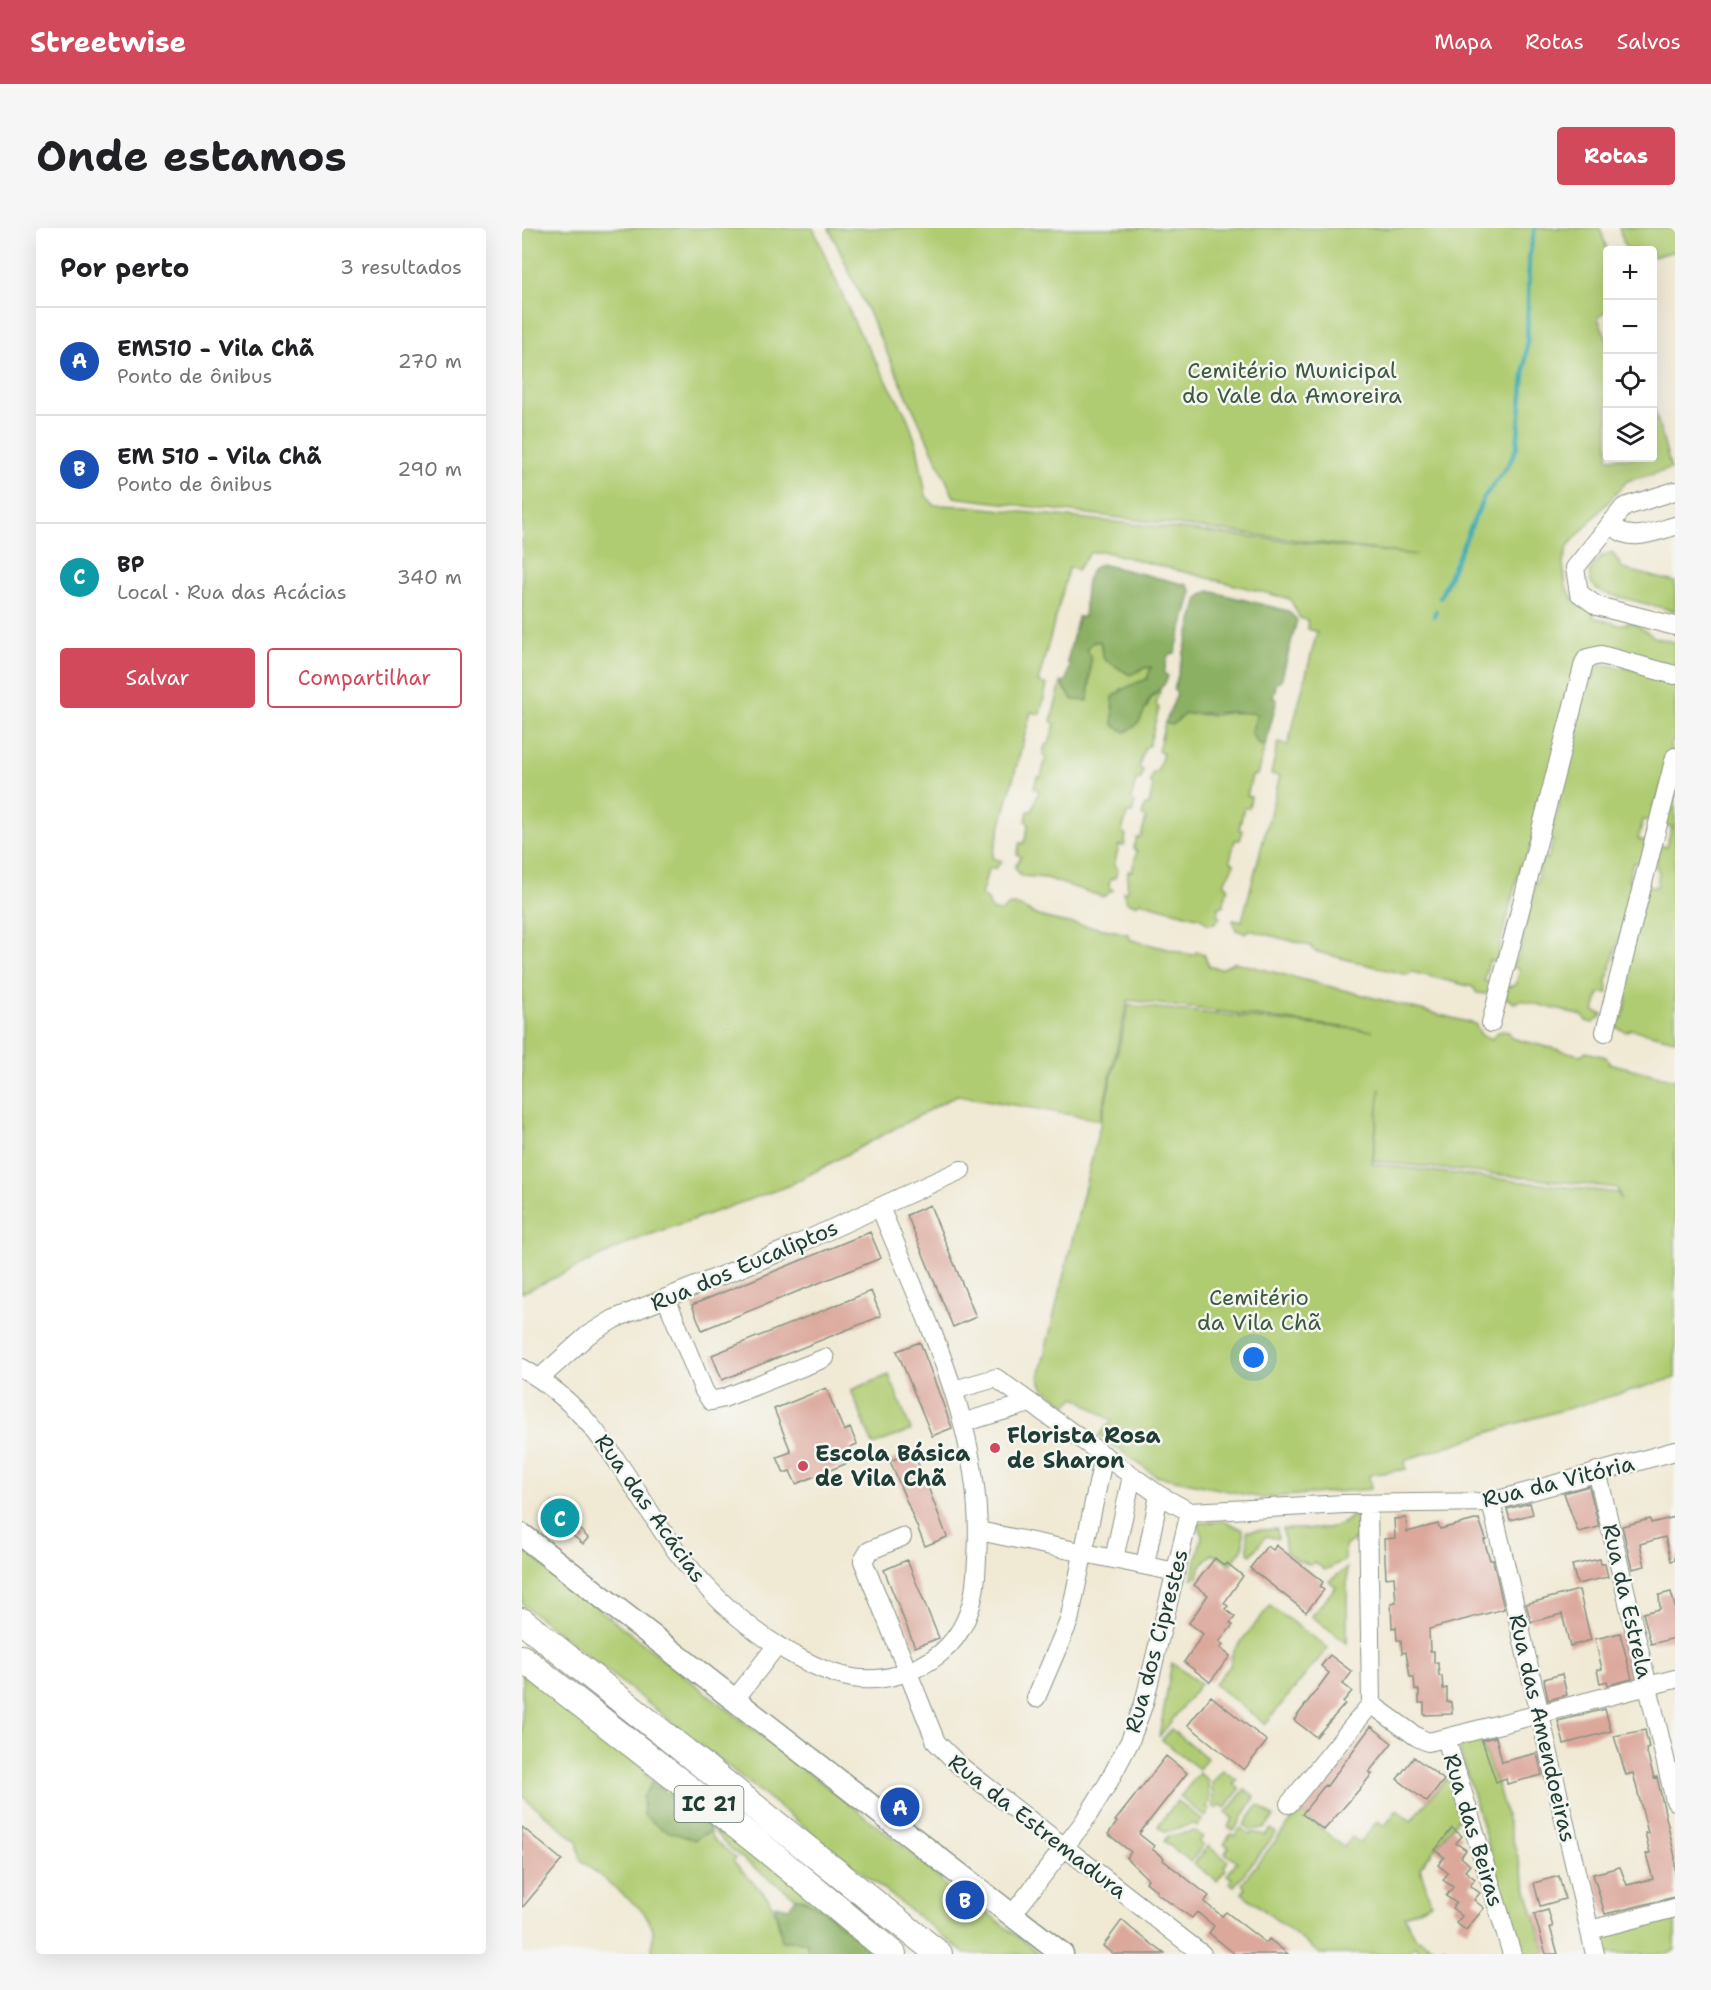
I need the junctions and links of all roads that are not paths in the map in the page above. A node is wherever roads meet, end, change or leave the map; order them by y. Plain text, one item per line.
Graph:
1 (1675, 491) edge
2 (1613, 524) junction
3 (1675, 526) edge
4 (1675, 626) edge
5 (1675, 675) edge
6 (1675, 757) edge
7 (1491, 1023) dead end
8 (1605, 1032) dead end
9 (961, 1170) dead end
10 (879, 1207) junction
11 (666, 1298) junction
12 (825, 1358) dead end
13 (522, 1368) edge
14 (540, 1378) junction
15 (954, 1390) junction
16 (1030, 1403) junction
17 (965, 1422) junction
18 (1675, 1451) edge
19 (1104, 1455) junction
20 (1597, 1471) junction
21 (1132, 1476) junction
22 (1160, 1495) junction
23 (1491, 1502) junction
24 (1368, 1505) junction
25 (1190, 1512) junction
26 (979, 1531) junction
27 (522, 1535) edge
28 (902, 1537) dead end
29 (1084, 1552) junction
30 (1114, 1558) junction
31 (1145, 1565) junction
32 (1176, 1572) junction
33 (522, 1621) edge
34 (777, 1645) junction
35 (522, 1658) edge
36 (906, 1673) junction
37 (1675, 1680) edge
38 (1647, 1686) junction
39 (736, 1698) junction
40 (1036, 1698) dead end
41 (1371, 1704) junction
42 (1540, 1714) junction
43 (1446, 1738) junction
44 (1675, 1801) edge
45 (1288, 1804) dead end
46 (1065, 1847) junction
47 (1675, 1908) edge
48 (1012, 1915) junction
49 (1590, 1930) junction
50 (893, 1954) edge
51 (939, 1954) edge
52 (1062, 1954) edge
53 (1202, 1954) edge
54 (1512, 1954) edge
55 (1595, 1954) edge

1 - 2 street
2 - 3 street
2 - 4 street
5 - 7 street
6 - 8 street
9 - 10 street, Rua dos Eucaliptos
10 - 11 street, Rua dos Eucaliptos
10 - 15 street, Rua das Acácias
11 - 12 street
11 - 14 street, Rua dos Eucaliptos
13 - 14 street, Rua das Acácias
14 - 34 street, Rua das Acácias
15 - 16 street
15 - 17 street, Rua das Acácias
16 - 17 street
16 - 19 street
17 - 26 street, Rua das Acácias
18 - 20 street, Rua da Vitória
19 - 21 street
19 - 29 street
20 - 23 street, Rua da Vitória
20 - 38 street, Rua da Estrela
21 - 22 street
21 - 30 street
22 - 25 street
22 - 31 street
23 - 24 street, Rua da Vitória
23 - 42 street, Rua das Amendoeiras
24 - 25 street, Rua da Vitória
24 - 41 street
25 - 32 street, Rua dos Ciprestes
26 - 29 street
26 - 36 street, Rua das Acácias
27 - 39 main road
28 - 36 street, Rua da Estremadura
29 - 30 street
29 - 40 street
30 - 31 street
31 - 32 street
32 - 46 street, Rua dos Ciprestes
33 - 51 highway, IC 21
34 - 36 street, Rua das Acácias
34 - 39 street
35 - 50 highway, IC 21
36 - 46 street, Rua da Estremadura
37 - 38 street
38 - 42 street
38 - 44 street, Rua da Estrela
39 - 48 main road
41 - 43 street, Rua das Beiras
41 - 45 street
42 - 43 street
42 - 49 street, Rua das Amendoeiras
43 - 54 street, Rua das Beiras
46 - 48 street, Rua dos Ciprestes
46 - 53 street, Rua da Estremadura
47 - 49 street
48 - 52 main road
49 - 55 street, Rua das Amendoeiras

